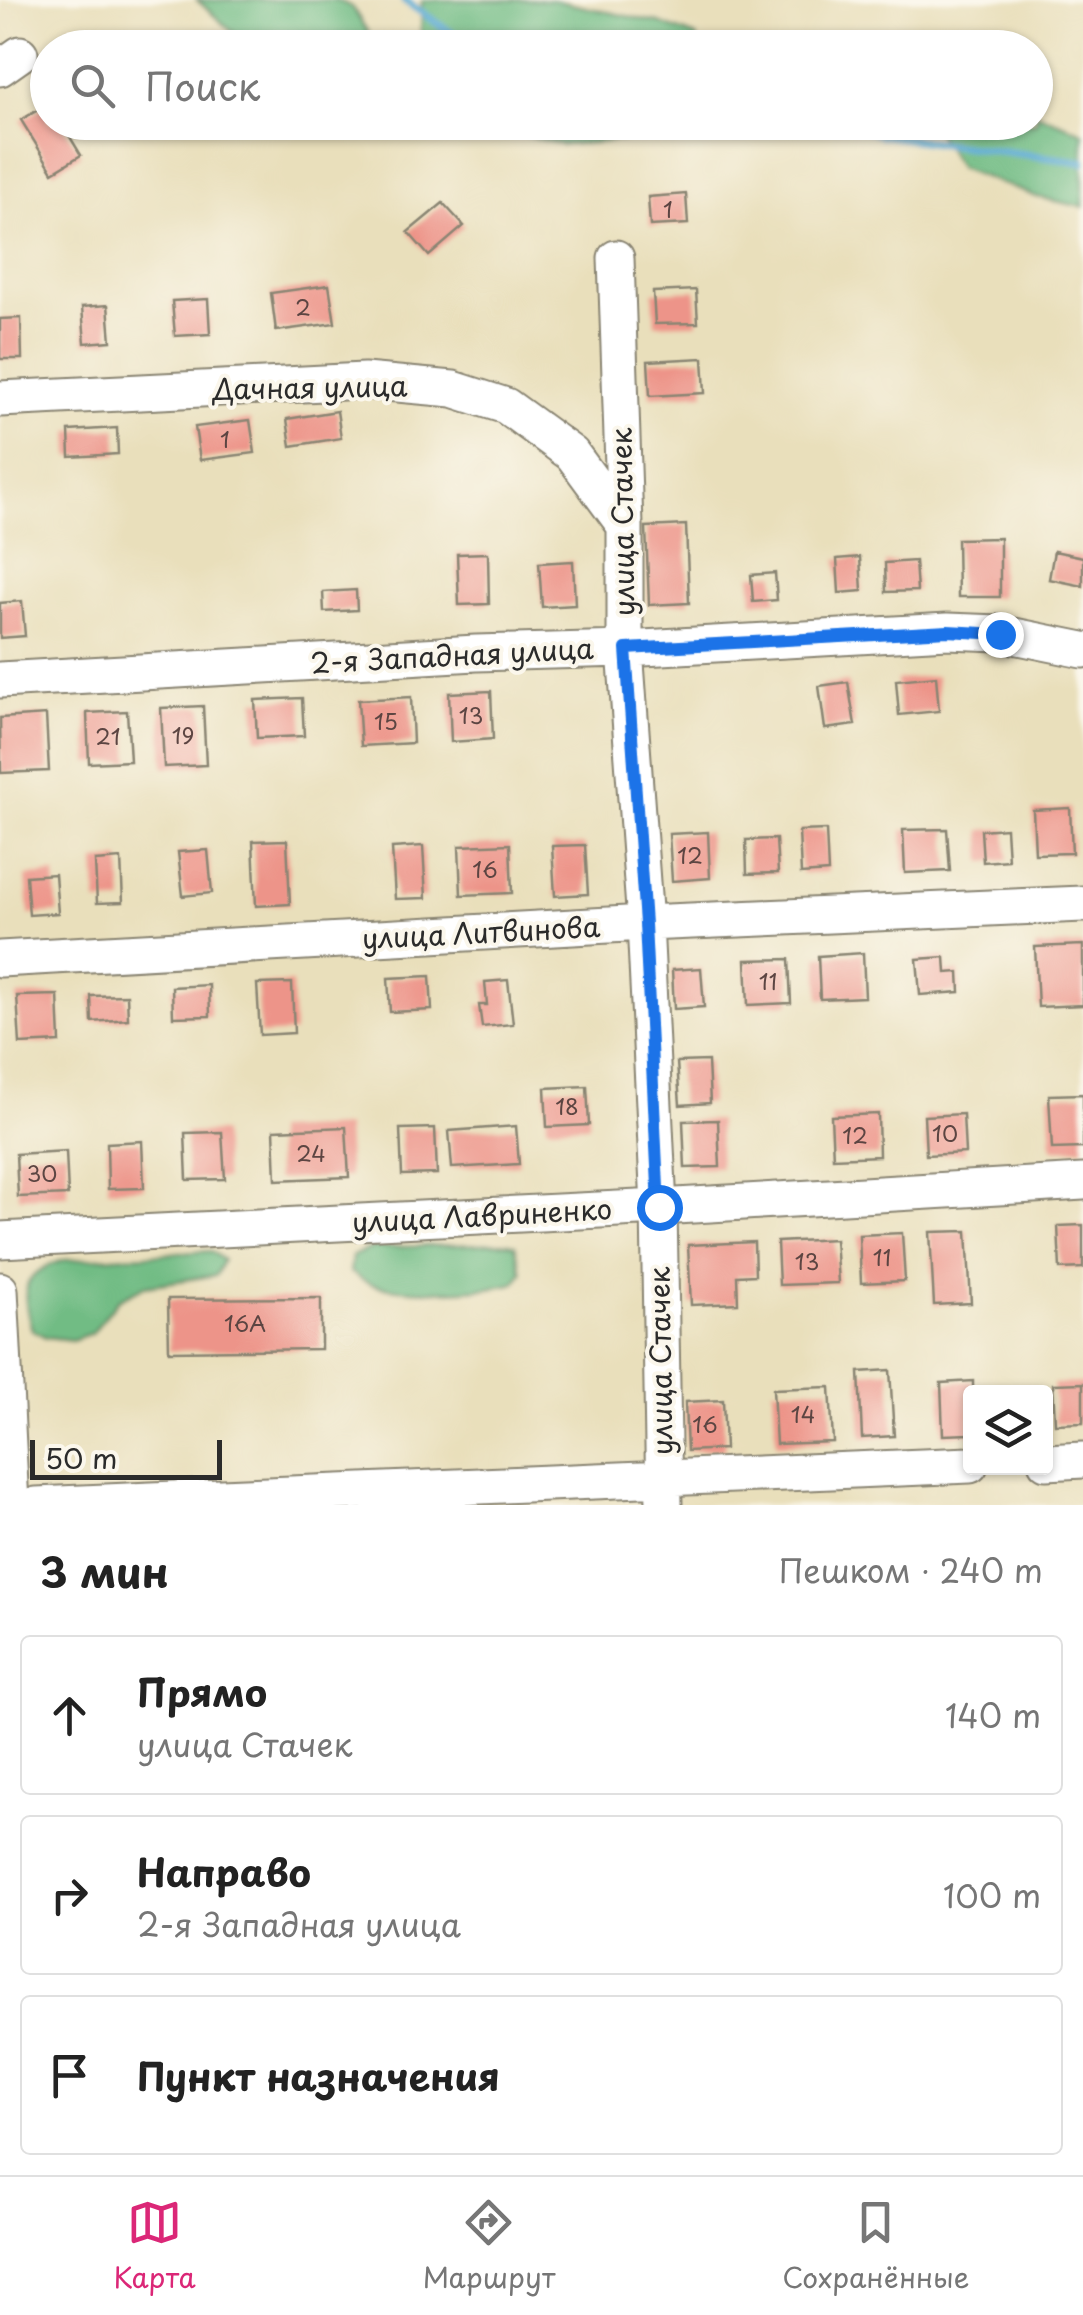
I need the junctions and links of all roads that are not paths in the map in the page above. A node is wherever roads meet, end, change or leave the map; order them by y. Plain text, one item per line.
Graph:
1 (616, 258) dead end
2 (0, 399) edge
3 (625, 526) junction
4 (626, 649) junction
5 (1083, 650) edge
6 (0, 680) edge
7 (1083, 904) edge
8 (645, 924) junction
9 (0, 959) edge
10 (1083, 1182) edge
11 (659, 1207) junction
12 (0, 1240) edge
13 (0, 1290) edge
14 (1083, 1460) edge
15 (1053, 1462) edge
16 (963, 1466) edge
17 (663, 1491) edge
18 (11, 1505) edge
19 (36, 1505) edge

1 - 3 street, улица Стачек
2 - 3 street, Дачная улица
3 - 4 street, улица Стачек
4 - 5 street, 2-я Западная улица
4 - 6 street, 2-я Западная улица
4 - 8 street, улица Стачек
7 - 8 street, улица Литвинова
8 - 9 street, улица Литвинова
8 - 11 street, улица Стачек
10 - 11 street, улица Лавриненко
11 - 12 street, улица Лавриненко
11 - 17 street, улица Стачек
13 - 18 street
14 - 15 street
16 - 17 street
17 - 19 street

